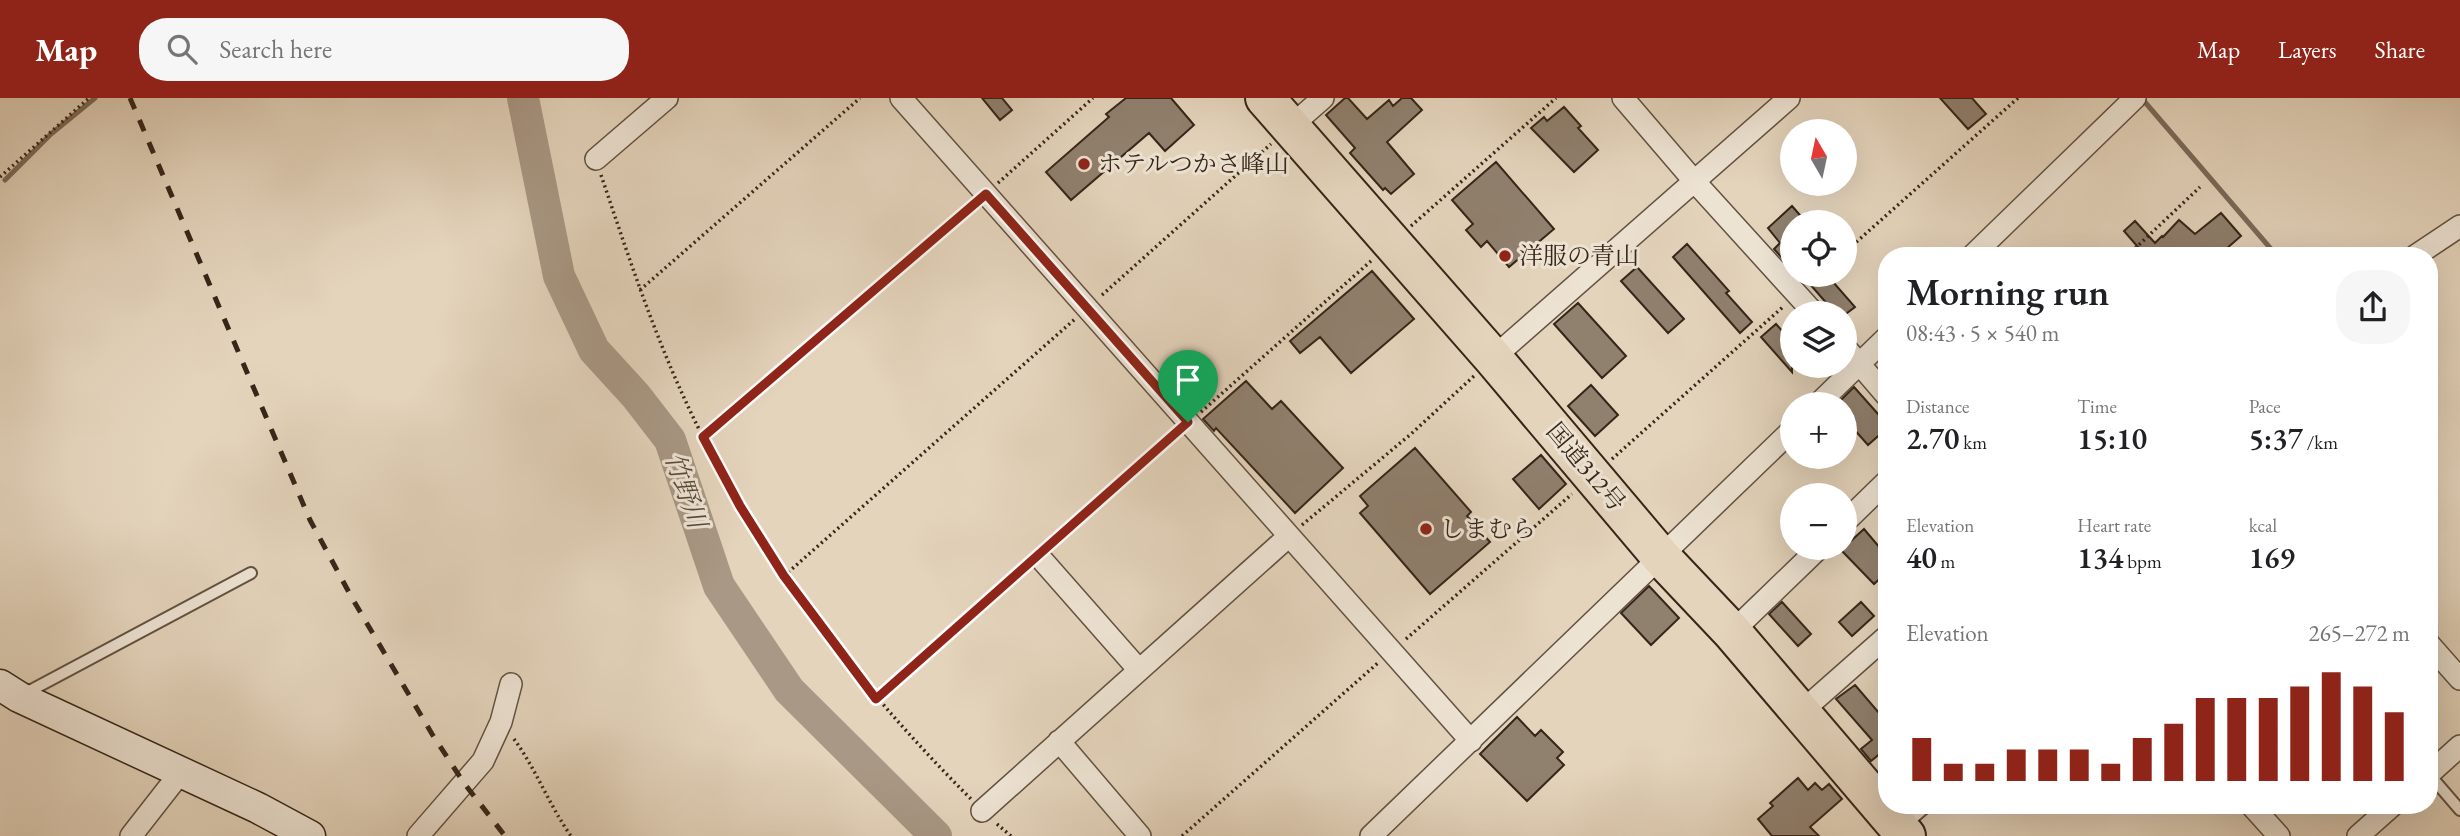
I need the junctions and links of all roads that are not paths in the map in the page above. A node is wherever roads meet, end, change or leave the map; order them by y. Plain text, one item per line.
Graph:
1 (667, 98) edge
2 (901, 98) edge
3 (1265, 98) edge
4 (1323, 98) edge
5 (1623, 98) edge
6 (1789, 98) edge
7 (2136, 98) edge
8 (1291, 126) junction
9 (596, 159) road end
10 (1695, 182) junction
11 (2460, 226) edge
12 (1981, 247) edge
13 (2428, 247) edge
14 (1803, 301) edge
15 (1878, 346) edge
16 (1493, 358) junction
17 (1857, 360) edge
18 (1860, 363) junction
19 (1878, 385) edge
20 (1830, 392) edge
21 (1780, 442) edge
22 (1878, 490) edge
23 (1857, 510) edge
24 (1289, 536) junction
25 (1661, 557) junction
26 (1040, 558) road end
27 (1807, 560) edge
28 (251, 573) dead end
29 (1732, 632) junction
30 (1878, 644) edge
31 (2438, 654) edge
32 (1139, 670) junction
33 (2460, 679) edge
34 (511, 684) dead end
35 (9, 691) edge
36 (1801, 712) junction
37 (1059, 741) junction
38 (1471, 741) junction
39 (2460, 746) edge
40 (2438, 766) edge
41 (181, 772) junction
42 (2438, 784) edge
43 (1878, 790) edge
44 (2460, 810) edge
45 (982, 811) road end
46 (2259, 814) edge
47 (2381, 814) edge
48 (131, 836) edge
49 (310, 836) edge
50 (418, 836) edge
51 (1140, 836) edge
52 (1371, 836) edge
53 (2278, 836) edge
54 (2358, 836) edge

1 - 9 street
2 - 24 street
3 - 8 highway, 国道312号
4 - 8 street
5 - 10 street
6 - 10 street
7 - 12 street
8 - 16 highway, 国道312号
10 - 14 street
10 - 16 street
11 - 13 street
15 - 18 street
16 - 25 highway, 国道312号
17 - 18 street
18 - 19 street
18 - 20 street
21 - 25 street
22 - 23 street
24 - 32 street
24 - 38 street
25 - 29 highway, 国道312号
25 - 38 street
26 - 32 street
27 - 29 street
28 - 35 lane
29 - 36 highway, 国道312号
30 - 36 street
31 - 33 street
32 - 37 street
34 - 50 street
35 - 41 street
36 - 43 highway, 国道312号
37 - 45 street
37 - 51 street
38 - 52 street
39 - 40 street
41 - 48 street
41 - 49 street
42 - 44 lane
46 - 53 street
47 - 54 street

